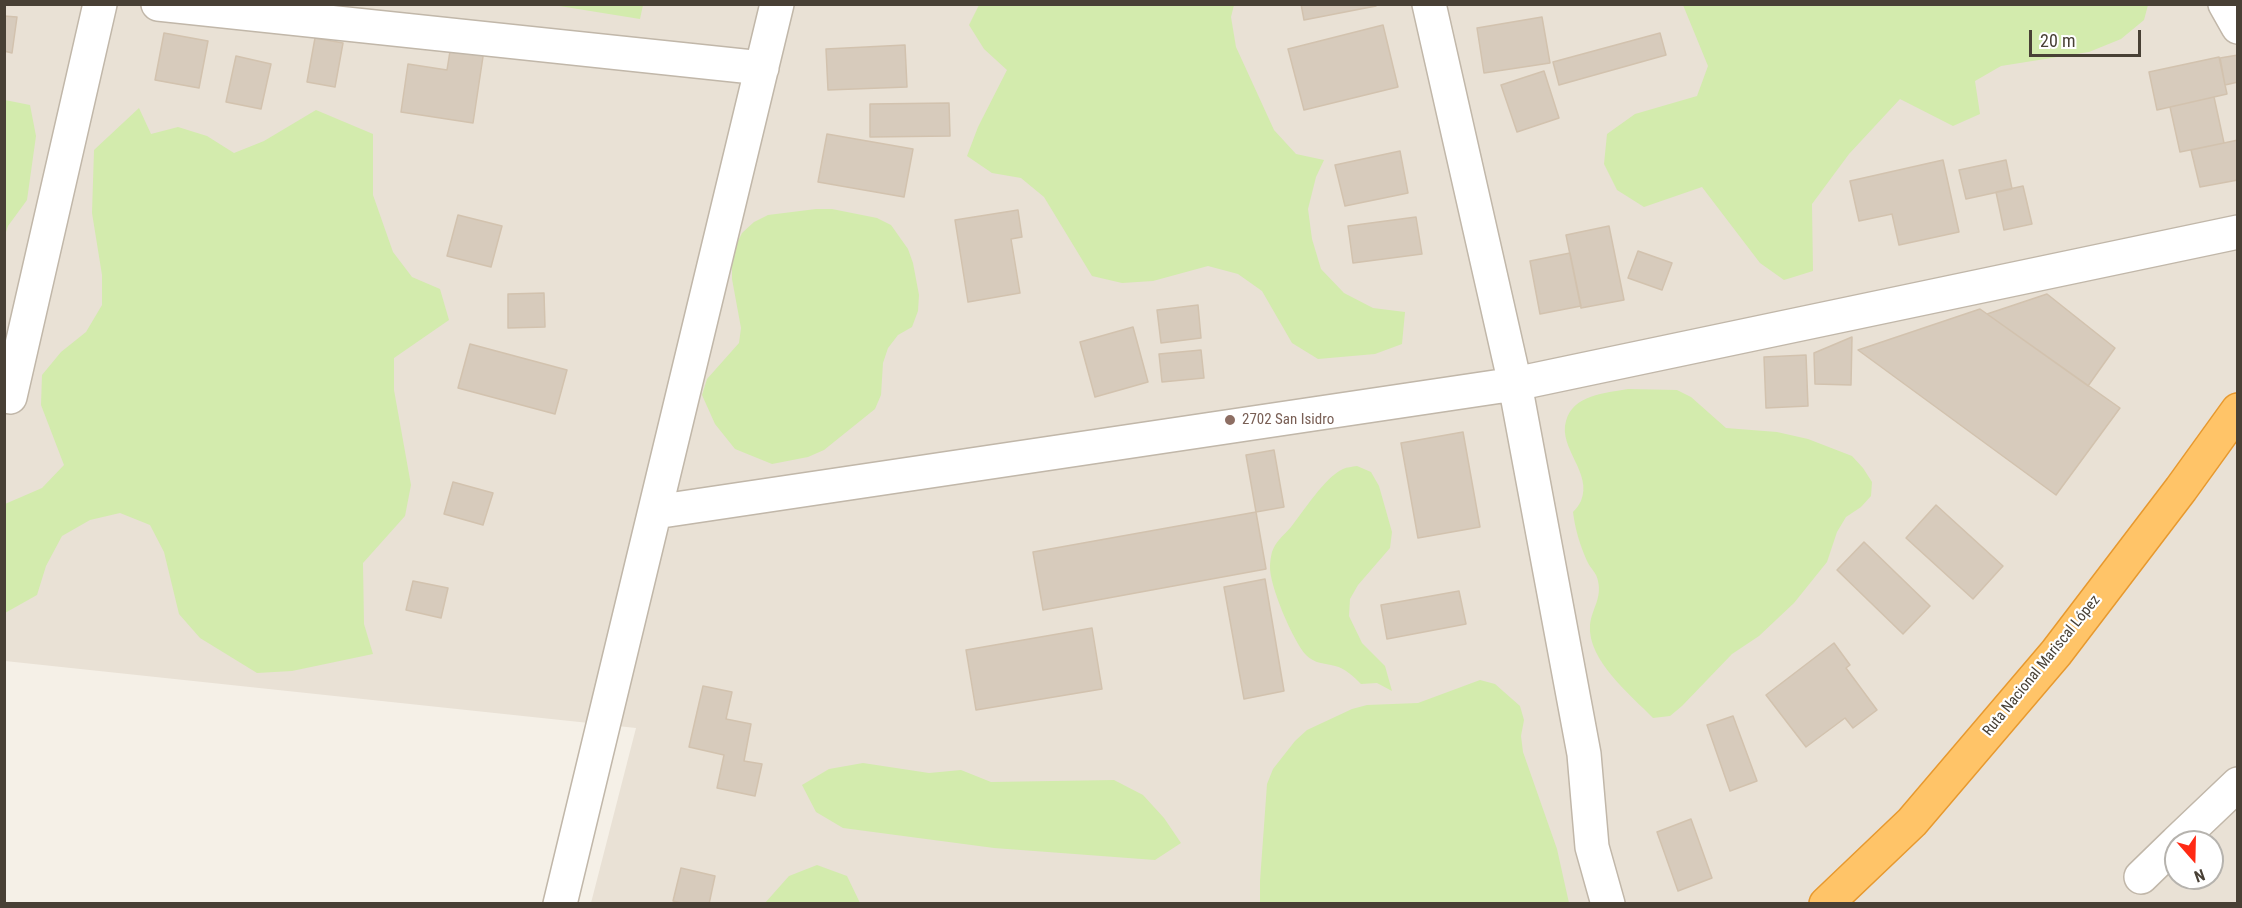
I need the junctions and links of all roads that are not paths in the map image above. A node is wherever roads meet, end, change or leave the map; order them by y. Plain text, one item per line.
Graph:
1 (100, 4) edge
2 (158, 4) edge
3 (777, 4) edge
4 (1429, 4) edge
5 (2225, 4) edge
6 (2238, 27) edge
7 (762, 68) junction
8 (2238, 232) edge
9 (1515, 384) junction
10 (10, 397) dead end
11 (2238, 410) edge
12 (655, 512) junction
13 (2238, 784) edge
14 (2190, 830) edge
15 (2164, 855) edge
16 (2141, 877) dead end
17 (560, 903) edge
18 (1608, 903) edge
19 (1826, 903) edge

1 - 10 street
2 - 7 street
3 - 7 street
4 - 9 street
5 - 6 street
7 - 12 street
8 - 9 street
9 - 12 street
9 - 18 street
11 - 19 highway, Ruta Nacional Mariscal López
12 - 17 street
13 - 14 street
15 - 16 street

